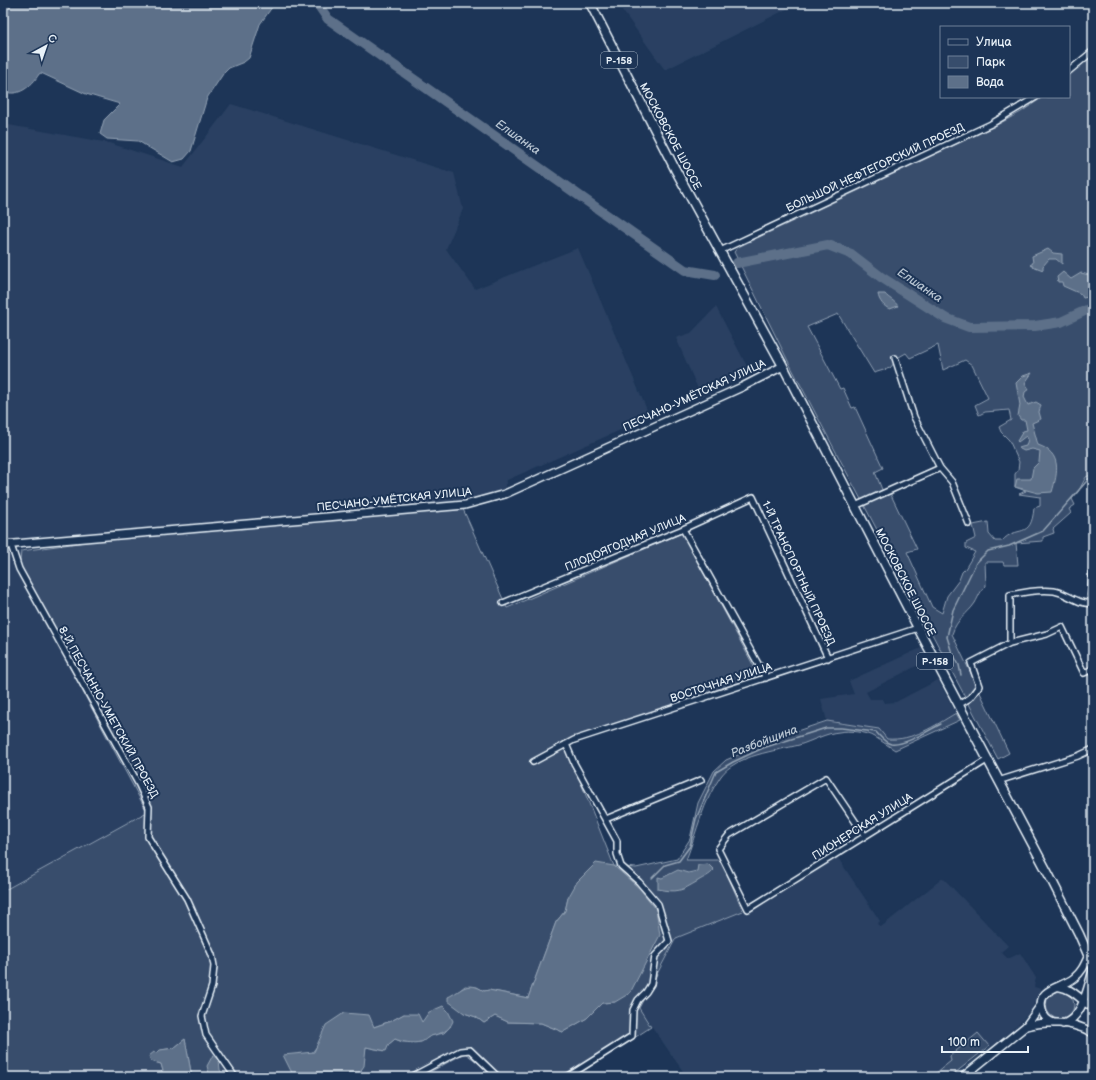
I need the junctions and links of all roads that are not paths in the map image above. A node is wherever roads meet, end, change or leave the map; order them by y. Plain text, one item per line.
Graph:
1 (590, 3) edge
2 (1093, 51) edge
3 (1070, 70) edge
4 (1034, 98) edge
5 (721, 254) junction
6 (895, 358) dead end
7 (783, 366) junction
8 (940, 468) junction
9 (753, 497) joint
10 (855, 506) junction
11 (969, 524) dead end
12 (684, 528) junction
13 (7, 545) edge
14 (1093, 563) edge
15 (503, 603) dead end
16 (1092, 603) edge
17 (918, 628) junction
18 (1010, 643) junction
19 (828, 658) junction
20 (1093, 669) edge
21 (766, 678) junction
22 (958, 705) junction
23 (566, 744) junction
24 (1093, 749) edge
25 (987, 760) junction
26 (533, 762) dead end
27 (701, 780) dead end
28 (998, 781) junction
29 (606, 819) junction
30 (865, 836) junction
31 (1089, 955) junction
32 (1093, 966) edge
33 (1093, 971) edge
34 (1060, 987) junction
35 (1076, 997) junction
36 (1083, 1002) junction
37 (1041, 1005) junction
38 (1093, 1008) edge
39 (1077, 1012) junction
40 (1054, 1023) junction
41 (1063, 1024) junction
42 (1026, 1026) junction
43 (1093, 1033) edge
44 (235, 1077) edge
45 (411, 1077) edge
46 (498, 1077) edge
47 (567, 1077) edge
48 (963, 1077) edge

1 - 5 main road, МОСКОВСКОЕ ШОССЕ / Р-158
2 - 3 street
4 - 5 street, БОЛЬШОЙ НЕФТЕГОРСКИЙ ПРОЕЗД
5 - 7 main road, МОСКОВСКОЕ ШОССЕ / Р-158
6 - 8 street
7 - 10 main road, МОСКОВСКОЕ ШОССЕ / Р-158
7 - 13 main road, ПЕСЧАНО-УМЁТСКАЯ УЛИЦА
8 - 10 street
8 - 11 street
9 - 12 street, ПЛОДОЯГОДНАЯ УЛИЦА
9 - 19 street, 1-Й ТРАНСПОРТНЫЙ ПРОЕЗД
10 - 17 main road, МОСКОВСКОЕ ШОССЕ / Р-158
12 - 15 street, ПЛОДОЯГОДНАЯ УЛИЦА
12 - 21 street
13 - 44 street, 8-Й ПЕСЧАННО-УМЕТСКИЙ ПРОЕЗД
14 - 16 street
16 - 18 street
17 - 19 street, ВОСТОЧНАЯ УЛИЦА
17 - 22 main road, МОСКОВСКОЕ ШОССЕ / Р-158
18 - 20 street
18 - 22 street
19 - 21 street, ВОСТОЧНАЯ УЛИЦА
21 - 23 street, ВОСТОЧНАЯ УЛИЦА
22 - 25 main road, МОСКОВСКОЕ ШОССЕ / Р-158
23 - 26 street, ВОСТОЧНАЯ УЛИЦА
23 - 29 street
24 - 28 street
25 - 28 main road, МОСКОВСКОЕ ШОССЕ / Р-158
25 - 30 street, ПИОНЕРСКАЯ УЛИЦА
27 - 29 street
28 - 31 main road, МОСКОВСКОЕ ШОССЕ / Р-158
29 - 47 street
30 - 30 street, ПИОНЕРСКАЯ УЛИЦА
31 - 32 main road, МОСКОВСКОЕ ШОССЕ / Р-158
31 - 34 main road
33 - 36 main road
34 - 35 main road
34 - 37 main road
35 - 36 main road
35 - 39 main road
36 - 38 main road
36 - 39 main road
37 - 40 main road
37 - 42 main road
39 - 41 main road
40 - 41 main road
40 - 42 main road
41 - 43 main road
42 - 48 main road
45 - 46 street

